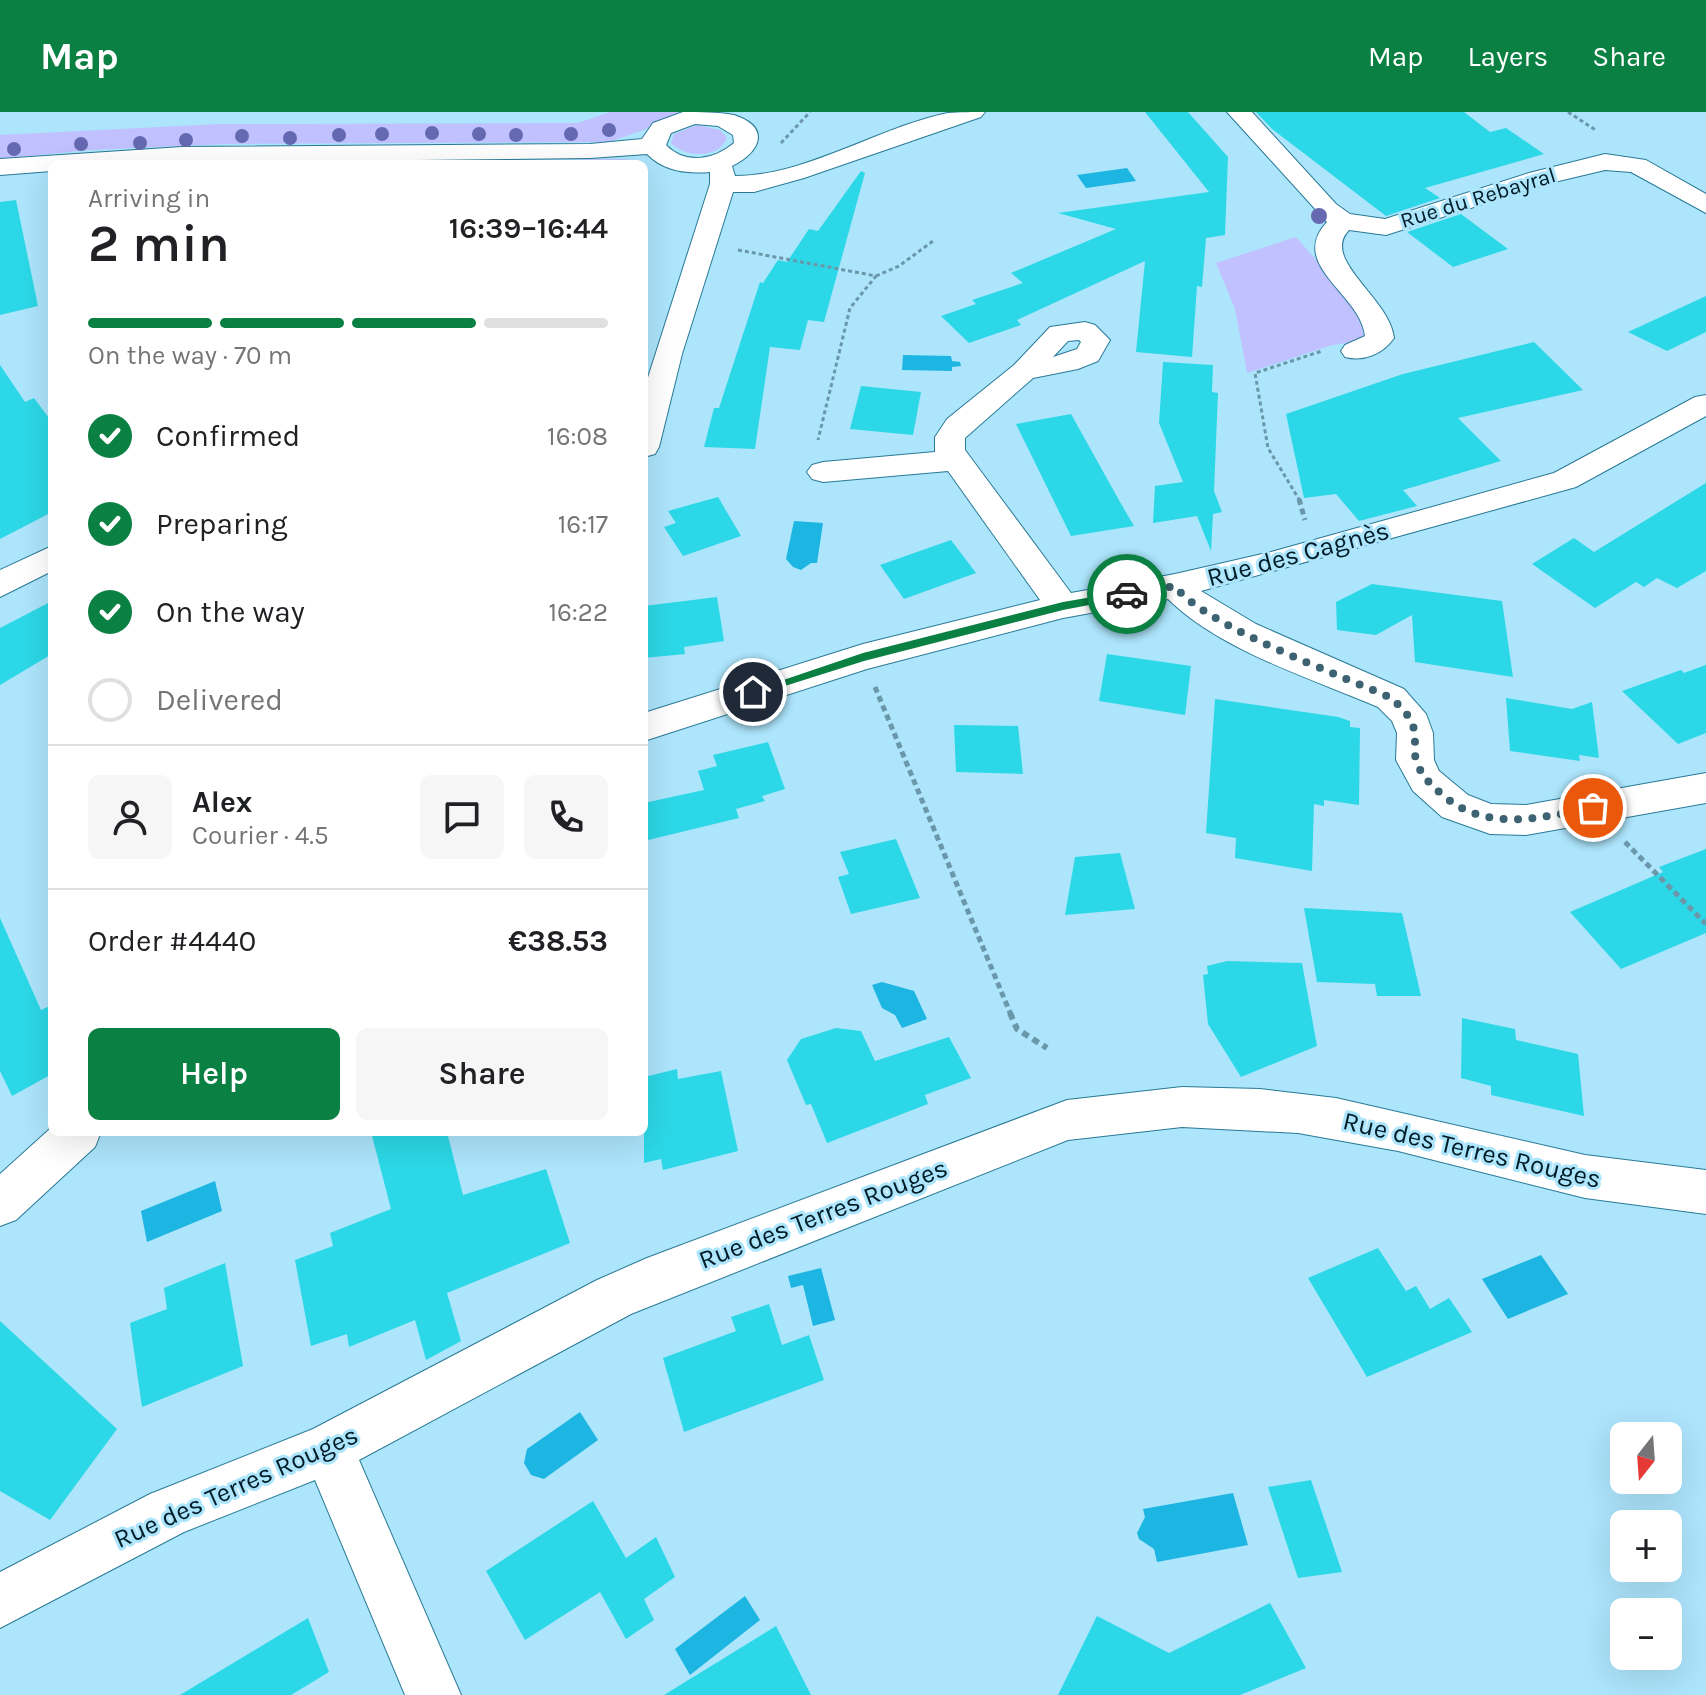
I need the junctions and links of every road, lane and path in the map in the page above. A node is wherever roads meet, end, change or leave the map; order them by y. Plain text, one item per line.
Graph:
1 (973, 112) edge
2 (1250, 114) edge
3 (731, 116) edge
4 (653, 146) junction
5 (180, 159) edge
6 (158, 160) edge
7 (48, 165) edge
8 (0, 167) edge
9 (719, 174) junction
10 (1706, 205) edge
11 (1342, 221) junction
12 (933, 241) dead end
13 (701, 243) junction
14 (876, 276) junction
15 (1355, 351) joint
16 (656, 354) edge
17 (1024, 371) dead end
18 (1706, 404) edge
19 (648, 416) edge
20 (957, 460) junction
21 (823, 472) joint
22 (1319, 548) junction
23 (48, 559) edge
24 (0, 585) edge
25 (1175, 586) junction
26 (1063, 606) junction
27 (863, 657) junction
28 (648, 726) edge
29 (1706, 788) edge
30 (1593, 808) junction
31 (1706, 924) edge
32 (1047, 1048) dead end
33 (75, 1136) edge
34 (1706, 1192) edge
35 (0, 1204) edge
36 (328, 1449) junction
37 (0, 1601) edge
38 (433, 1695) edge

1 - 9 street
2 - 11 street
3 - 4 street
3 - 9 street
4 - 5 street
4 - 9 street
5 - 6 street
7 - 8 street
9 - 13 street
10 - 11 street, Rue du Rebayral
11 - 15 street
12 - 14 path
13 - 14 path
13 - 16 street
14 - 21 path
15 - 22 path
16 - 19 street
17 - 20 street
18 - 22 street, Rue des Cagnès
20 - 21 street
20 - 26 street
22 - 25 street, Rue des Cagnès
23 - 24 street
25 - 26 street, Rue des Cagnès
25 - 30 street
26 - 27 street, Rue des Cagnès
27 - 28 street, Rue des Cagnès
27 - 32 path
29 - 30 street
30 - 31 path
33 - 35 street
34 - 36 street, Rue des Terres Rouges
36 - 37 street, Rue des Terres Rouges
36 - 38 street

